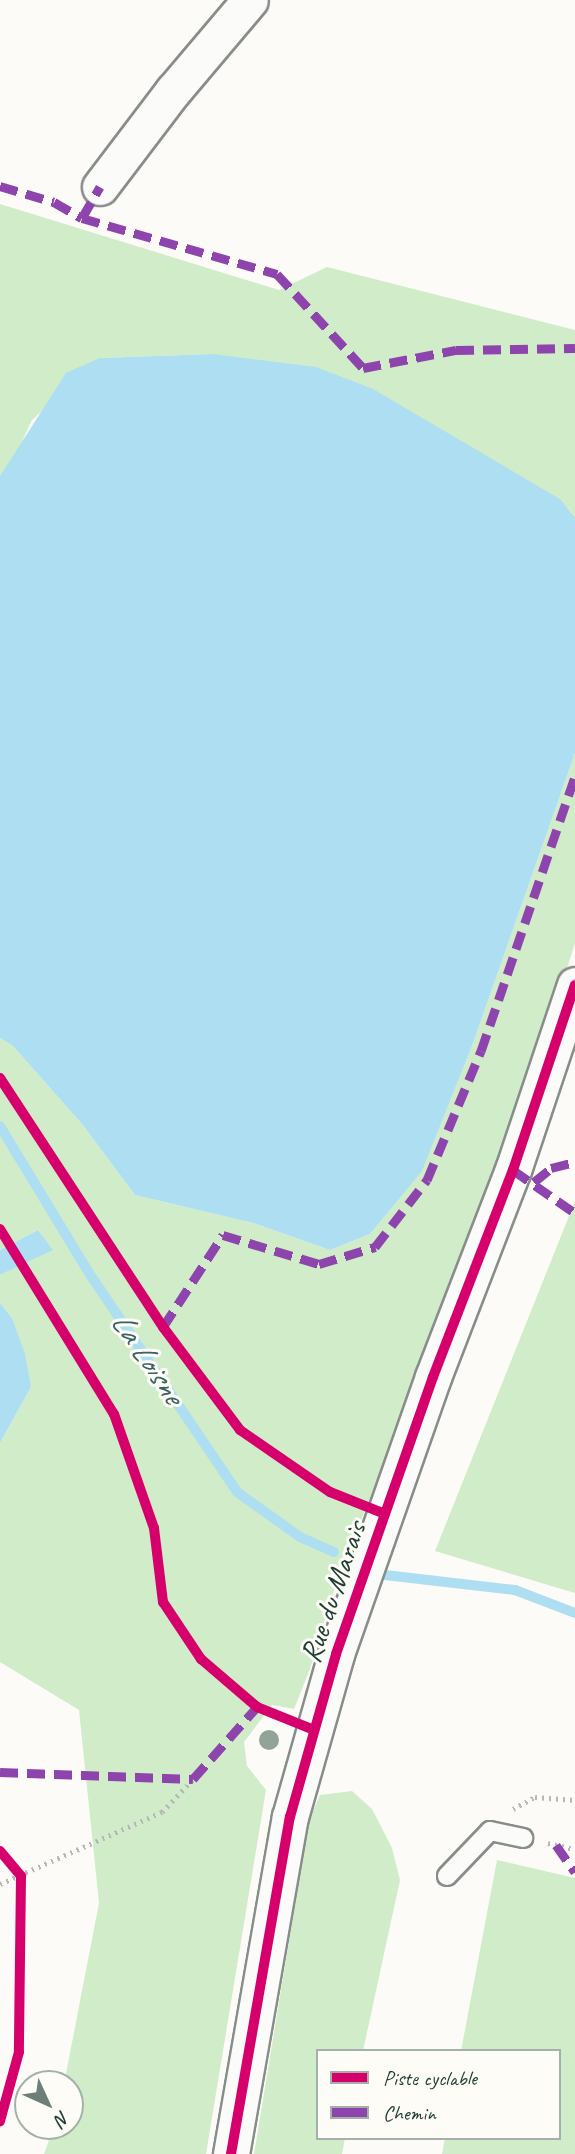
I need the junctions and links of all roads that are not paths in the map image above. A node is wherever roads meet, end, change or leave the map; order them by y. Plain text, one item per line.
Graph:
1 (250, 0) edge
2 (100, 187) dead end
3 (575, 985) edge
4 (523, 1838) dead end
5 (447, 1876) dead end
6 (231, 2154) edge

1 - 2 street
3 - 6 street, Rue du Marais
4 - 5 lane

